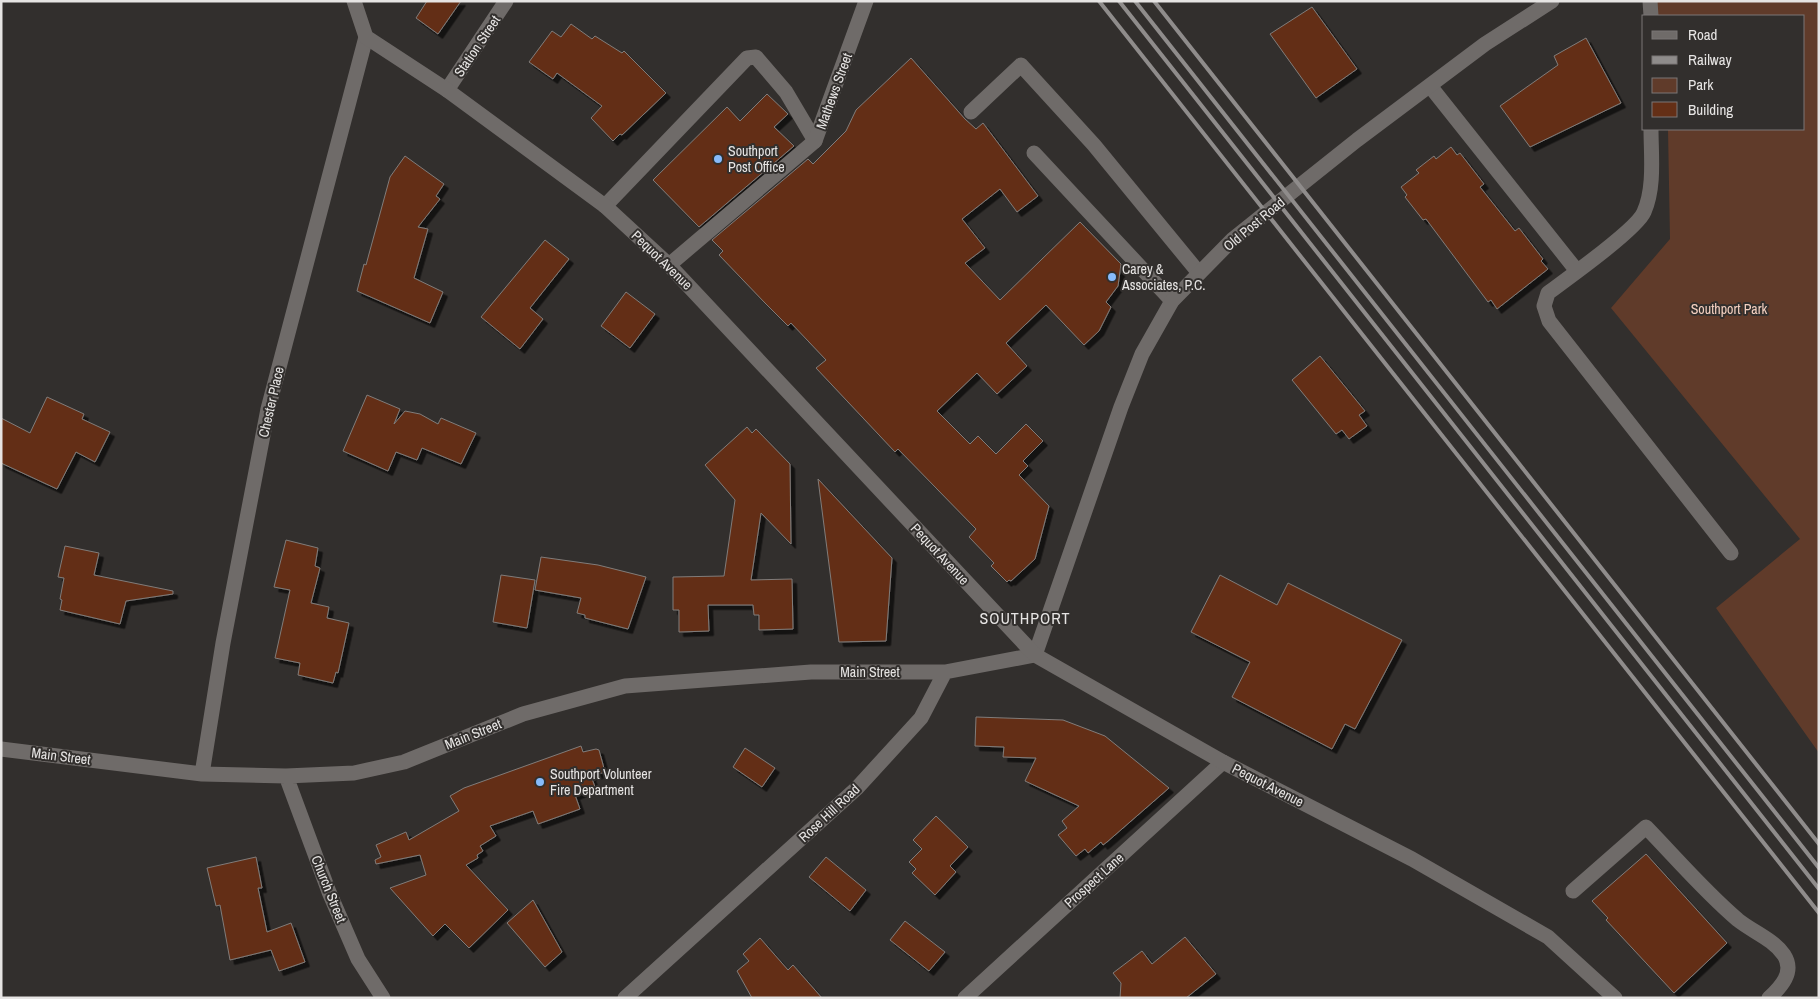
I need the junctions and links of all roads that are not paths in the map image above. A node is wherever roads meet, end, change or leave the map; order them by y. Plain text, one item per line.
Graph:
1 (354, 1) edge
2 (506, 1) edge
3 (866, 1) edge
4 (1552, 1) edge
5 (1650, 1) edge
6 (1651, 15) edge
7 (366, 37) junction
8 (1430, 86) junction
9 (447, 90) junction
10 (971, 112) dead end
11 (1651, 130) edge
12 (816, 141) junction
13 (1034, 153) dead end
14 (605, 206) junction
15 (669, 265) junction
16 (1577, 271) junction
17 (1199, 273) junction
18 (1172, 301) junction
19 (1731, 553) dead end
20 (1035, 655) junction
21 (945, 672) junction
22 (1, 749) edge
23 (1223, 762) junction
24 (202, 774) junction
25 (286, 776) junction
26 (1573, 891) dead end
27 (383, 998) edge
28 (625, 998) edge
29 (965, 998) edge
30 (1615, 998) edge
31 (1769, 998) edge

1 - 7 street
2 - 9 street, Station Street
3 - 12 street, Mathews Street
4 - 8 street, Old Post Road
5 - 6 street
7 - 9 street, Pequot Avenue
7 - 24 street, Chester Place
8 - 16 street
8 - 17 street, Old Post Road
9 - 14 street, Pequot Avenue
10 - 17 street
11 - 16 street
12 - 14 street
12 - 15 street, Mathews Street
13 - 18 street
14 - 15 street, Pequot Avenue
15 - 20 street, Pequot Avenue
16 - 19 street
17 - 18 street, Old Post Road
18 - 20 street, Old Post Road
20 - 21 street
20 - 23 street, Pequot Avenue
21 - 25 street, Main Street
21 - 28 street, Rose Hill Road
22 - 24 street, Main Street
23 - 29 street, Prospect Lane
23 - 30 street, Pequot Avenue
24 - 25 street, Main Street
25 - 27 street, Church Street
26 - 31 street

